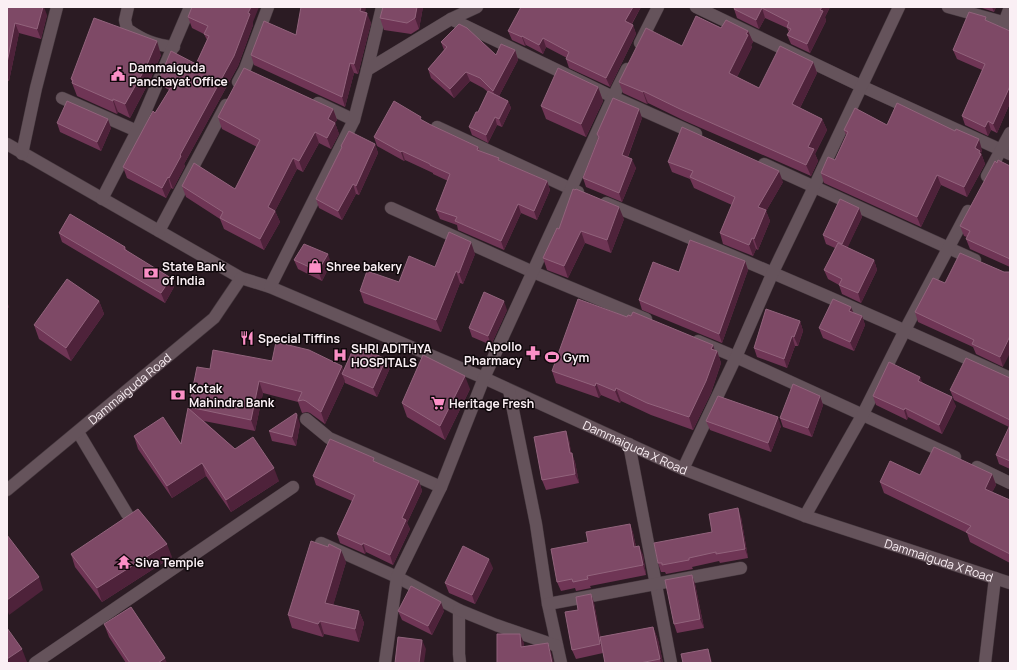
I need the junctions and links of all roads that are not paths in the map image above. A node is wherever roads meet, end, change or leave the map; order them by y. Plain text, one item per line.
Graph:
1 (57, 7) edge
2 (128, 7) edge
3 (190, 7) edge
4 (268, 7) edge
5 (382, 7) edge
6 (477, 7) edge
7 (658, 7) edge
8 (696, 7) edge
9 (899, 7) edge
10 (948, 7) edge
11 (1010, 7) edge
12 (451, 19) junction
13 (1007, 24) edge
14 (174, 47) junction
15 (245, 69) junction
16 (367, 70) junction
17 (258, 76) edge
18 (861, 86) junction
19 (613, 97) junction
20 (62, 98) dead end
21 (306, 98) edge
22 (354, 120) junction
23 (437, 127) edge
24 (137, 131) junction
25 (1010, 132) edge
26 (706, 138) edge
27 (7, 144) edge
28 (1006, 152) edge
29 (22, 154) junction
30 (757, 161) edge
31 (982, 185) edge
32 (814, 187) junction
33 (571, 189) junction
34 (102, 199) junction
35 (975, 199) edge
36 (391, 208) dead end
37 (159, 231) junction
38 (949, 248) junction
39 (983, 263) edge
40 (533, 272) junction
41 (773, 272) junction
42 (241, 278) junction
43 (270, 287) junction
44 (656, 324) edge
45 (905, 330) junction
46 (685, 336) edge
47 (736, 357) junction
48 (484, 378) junction
49 (1010, 378) edge
50 (509, 390) junction
51 (863, 414) junction
52 (306, 419) dead end
53 (78, 432) junction
54 (629, 444) junction
55 (683, 469) junction
56 (10, 483) edge
57 (1010, 483) edge
58 (293, 486) dead end
59 (441, 487) junction
60 (127, 514) edge
61 (805, 516) junction
62 (321, 542) dead end
63 (741, 568) dead end
64 (397, 577) junction
65 (995, 578) junction
66 (656, 584) junction
67 (1010, 584) edge
68 (548, 604) junction
69 (459, 610) junction
70 (557, 646) junction
71 (35, 663) edge
72 (385, 663) edge
73 (460, 663) edge
74 (561, 663) edge
75 (671, 663) edge
76 (985, 663) edge

1 - 29 street
2 - 14 street
3 - 14 street
4 - 15 street
5 - 16 street
6 - 12 street
7 - 19 street
8 - 18 street
9 - 18 street
10 - 13 street
11 - 13 street
12 - 16 street
12 - 19 street
14 - 24 street
15 - 17 street
15 - 37 street
16 - 22 street
18 - 28 street
18 - 32 street
19 - 26 street
19 - 33 street
20 - 24 street
21 - 22 street
22 - 43 street
23 - 33 street
24 - 34 street
25 - 28 street
27 - 29 street, Dammaiguda X Road
28 - 31 street
29 - 34 street, Dammaiguda X Road
30 - 32 street
32 - 38 street
32 - 41 street
33 - 40 street
33 - 41 street
34 - 37 street, Dammaiguda X Road
35 - 38 street
36 - 40 street
37 - 42 street, Dammaiguda X Road
38 - 39 street
38 - 45 street
40 - 44 street
40 - 48 street
41 - 45 street
41 - 47 street
42 - 43 street, Dammaiguda X Road
42 - 53 street, Dammaiguda Road
43 - 48 street, Dammaiguda X Road
45 - 49 street
45 - 51 street
46 - 47 street
47 - 51 street
47 - 55 street
48 - 50 street, Dammaiguda X Road
48 - 59 street
50 - 54 street, Dammaiguda X Road
50 - 68 street
51 - 57 street
51 - 61 street
52 - 59 street
53 - 56 street, Dammaiguda Road
53 - 60 street
54 - 55 street, Dammaiguda X Road
54 - 66 street
55 - 61 street, Dammaiguda X Road
58 - 71 street
59 - 64 street
61 - 65 street, Dammaiguda X Road
62 - 64 street
63 - 66 street
64 - 69 street
64 - 72 street
65 - 67 street, Dammaiguda X Road
65 - 76 street
66 - 68 street
66 - 75 street
68 - 70 street
69 - 70 street
69 - 73 street
70 - 74 street

